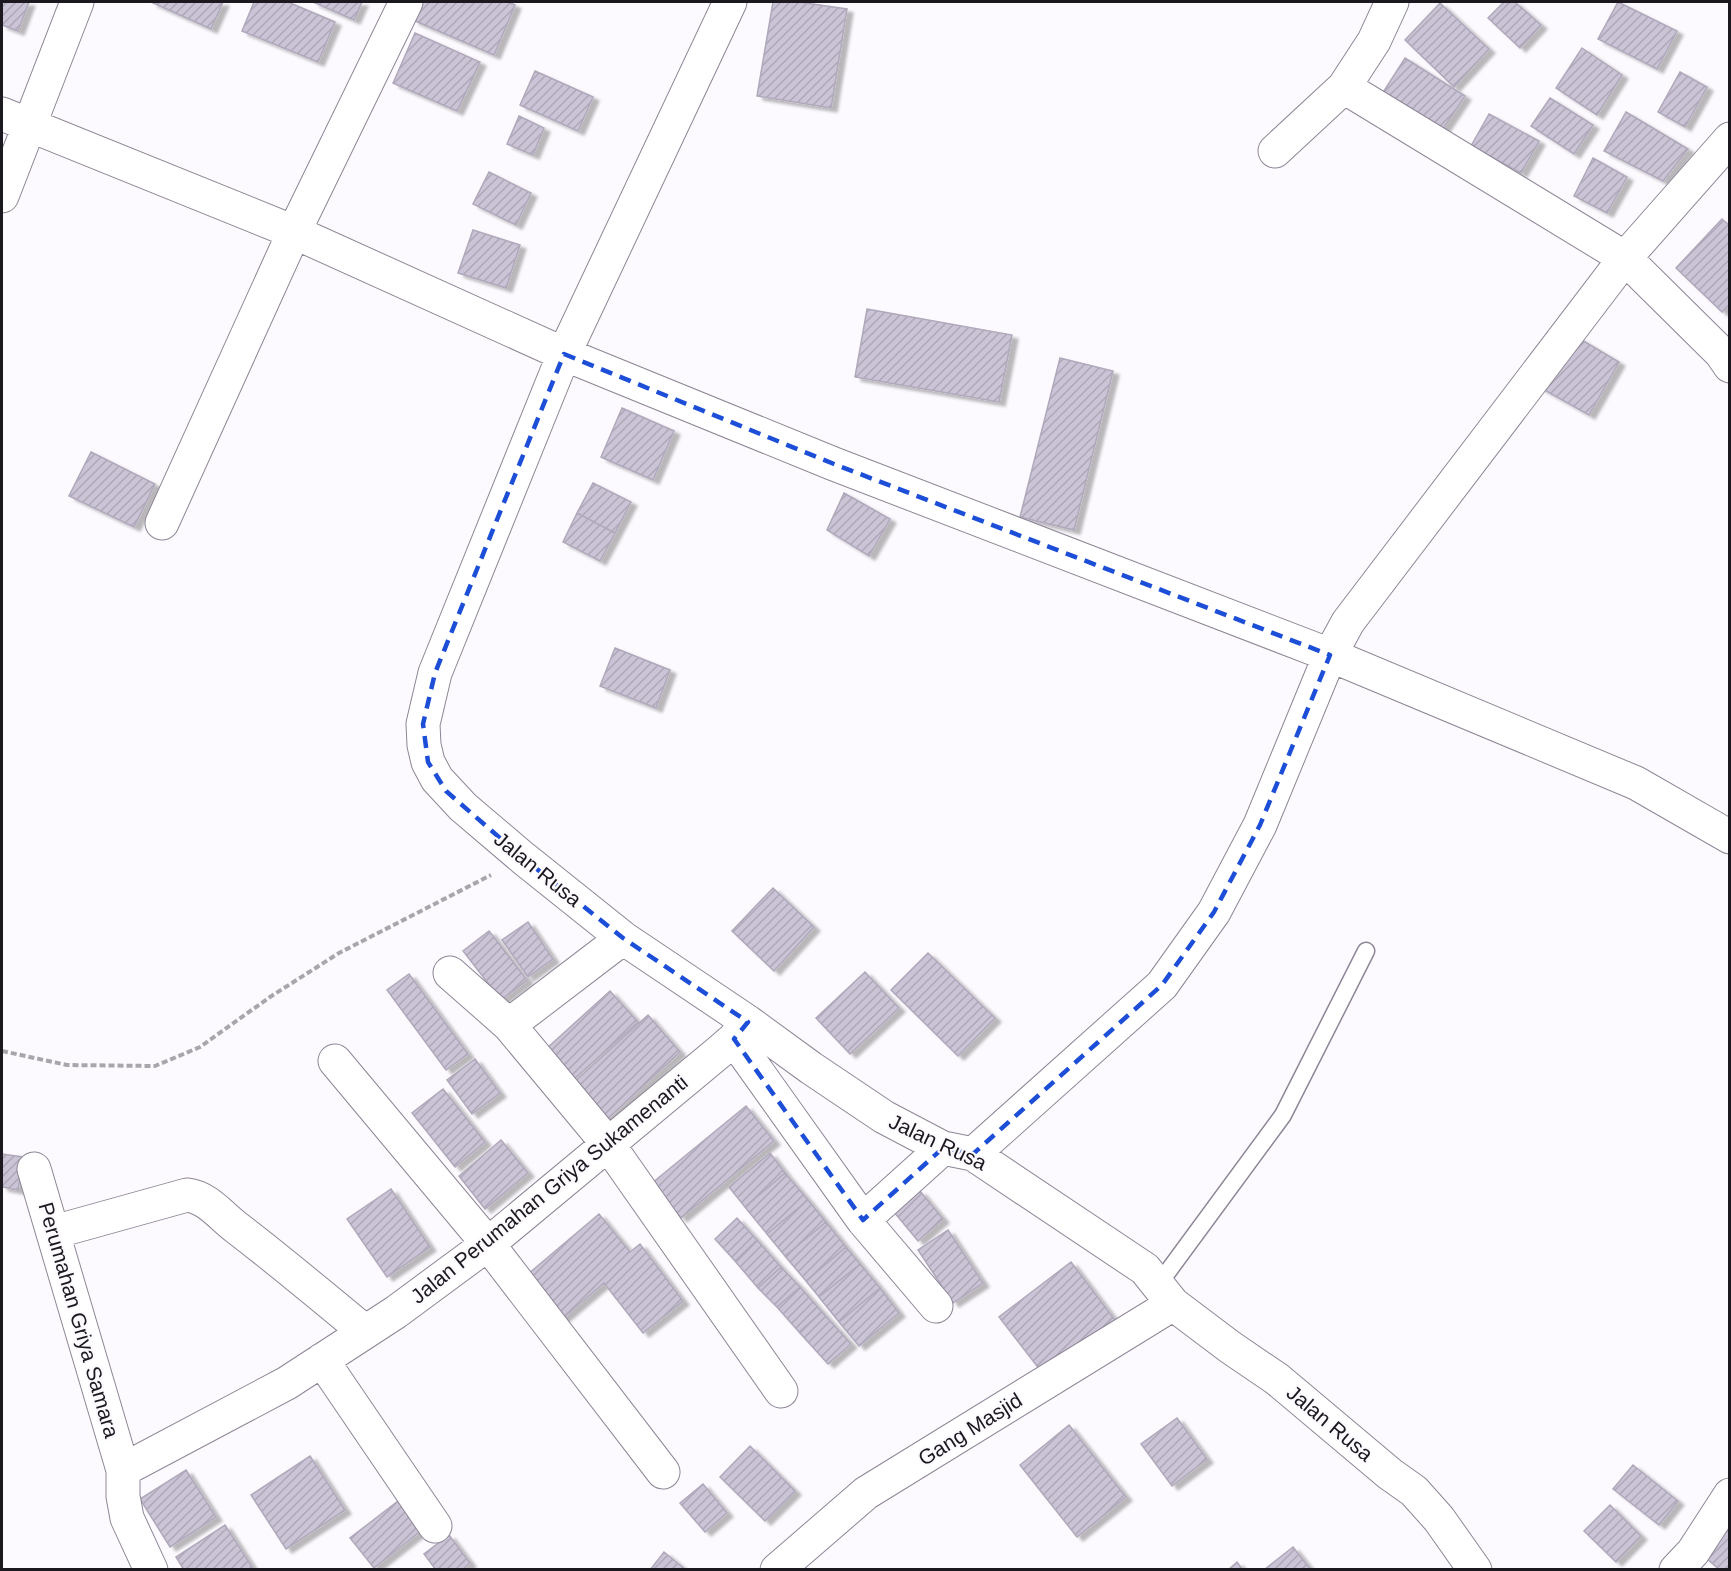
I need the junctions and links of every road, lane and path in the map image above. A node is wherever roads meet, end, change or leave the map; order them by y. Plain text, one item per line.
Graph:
1 (77, 2) edge
2 (406, 2) edge
3 (730, 2) edge
4 (1392, 2) edge
5 (1344, 87) junction
6 (16, 119) edge
7 (1730, 139) edge
8 (1275, 152) dead end
9 (2, 196) edge
10 (294, 232) junction
11 (1625, 258) junction
12 (564, 354) junction
13 (1730, 366) edge
14 (162, 523) dead end
15 (1330, 655) junction
16 (1730, 837) edge
17 (523, 858) junction
18 (623, 938) junction
19 (1366, 951) dead end
20 (450, 973) dead end
21 (509, 1025) junction
22 (741, 1030) junction
23 (2, 1052) edge
24 (335, 1061) dead end
25 (608, 1144) junction
26 (958, 1151) junction
27 (34, 1169) dead end
28 (863, 1220) junction
29 (54, 1232) junction
30 (488, 1244) junction
31 (1166, 1294) junction
32 (936, 1306) dead end
33 (364, 1331) junction
34 (322, 1360) junction
35 (781, 1391) dead end
36 (123, 1470) junction
37 (663, 1472) dead end
38 (1730, 1495) edge
39 (435, 1526) dead end
40 (151, 1569) edge
41 (777, 1569) edge
42 (1475, 1569) edge
43 (1676, 1569) edge

1 - 6 street
2 - 10 street
3 - 12 street
4 - 5 street
5 - 8 street
5 - 11 street
6 - 9 street
6 - 10 street
7 - 11 street
10 - 12 street
10 - 14 street
11 - 13 street
11 - 15 street
12 - 15 street
12 - 17 street, Jalan Rusa
15 - 16 street
15 - 26 street
17 - 18 street, Jalan Rusa
17 - 23 path
18 - 21 street
18 - 22 street, Jalan Rusa
19 - 31 lane
20 - 21 street
21 - 25 street
22 - 25 street, Jalan Perumahan Griya Sukamenanti
22 - 26 street, Jalan Rusa
22 - 28 street
24 - 30 street
25 - 30 street, Jalan Perumahan Griya Sukamenanti
25 - 35 street
26 - 28 street
26 - 31 street, Jalan Rusa
27 - 29 street, Perumahan Griya Samara
28 - 32 street
29 - 33 street
29 - 36 street, Perumahan Griya Samara
30 - 33 street, Jalan Perumahan Griya Sukamenanti
30 - 37 street
31 - 41 street, Gang Masjid
31 - 42 street, Jalan Rusa
33 - 34 street, Jalan Perumahan Griya Sukamenanti
34 - 36 street, Jalan Perumahan Griya Sukamenanti
34 - 39 street
36 - 40 street, Perumahan Griya Samara
38 - 43 street

